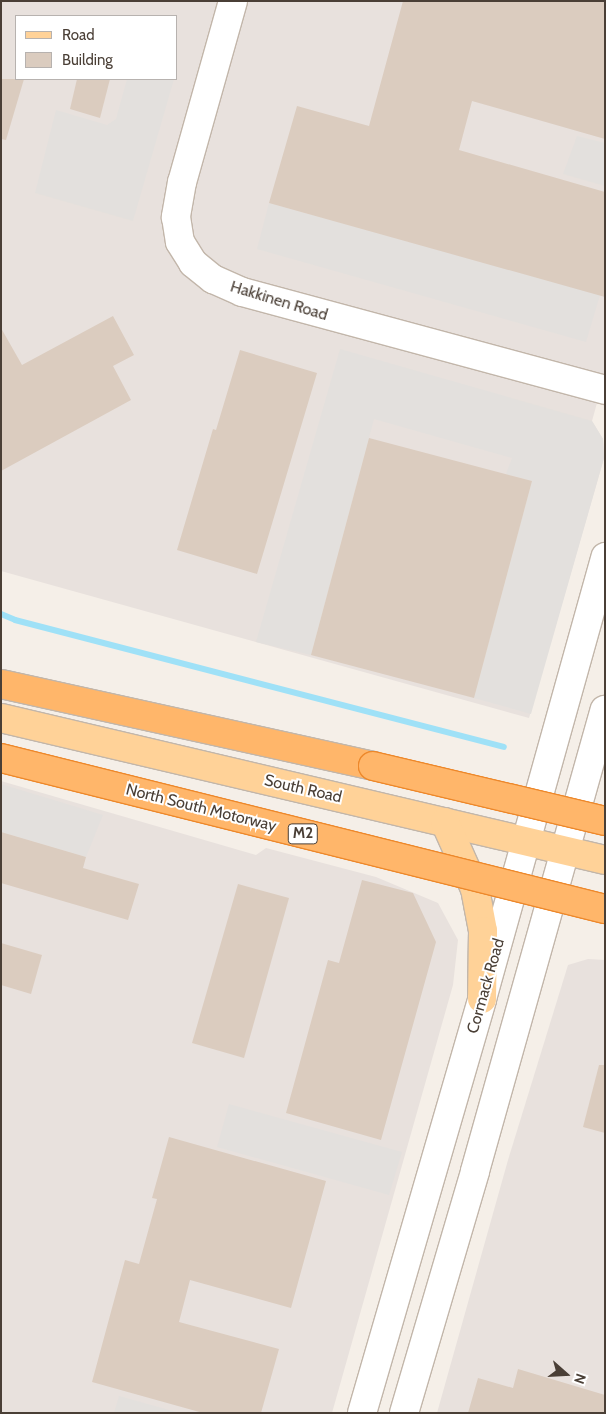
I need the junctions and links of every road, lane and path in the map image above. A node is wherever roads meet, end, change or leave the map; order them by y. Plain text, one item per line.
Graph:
1 (233, 1) edge
2 (605, 390) edge
3 (605, 557) edge
4 (1, 684) edge
5 (605, 710) edge
6 (1, 718) edge
7 (1, 758) edge
8 (605, 821) edge
9 (445, 822) junction
10 (527, 841) junction
11 (564, 850) junction
12 (605, 860) edge
13 (605, 909) edge
14 (482, 999) junction
15 (435, 1161) junction
16 (475, 1171) junction
17 (362, 1413) edge
18 (404, 1413) edge

1 - 2 street, Hakkinen Road
3 - 10 street, Cormack Road
4 - 8 highway, bridge
5 - 11 street
6 - 9 main road, South Road
7 - 13 highway, North South Motorway / M2, bridge
9 - 10 main road, South Road
9 - 14 main road
10 - 11 main road, South Road
10 - 14 street, Cormack Road
11 - 12 main road, South Road
11 - 16 street
14 - 15 street, Cormack Road
15 - 16 street
15 - 17 street, Cormack Road
16 - 18 street

